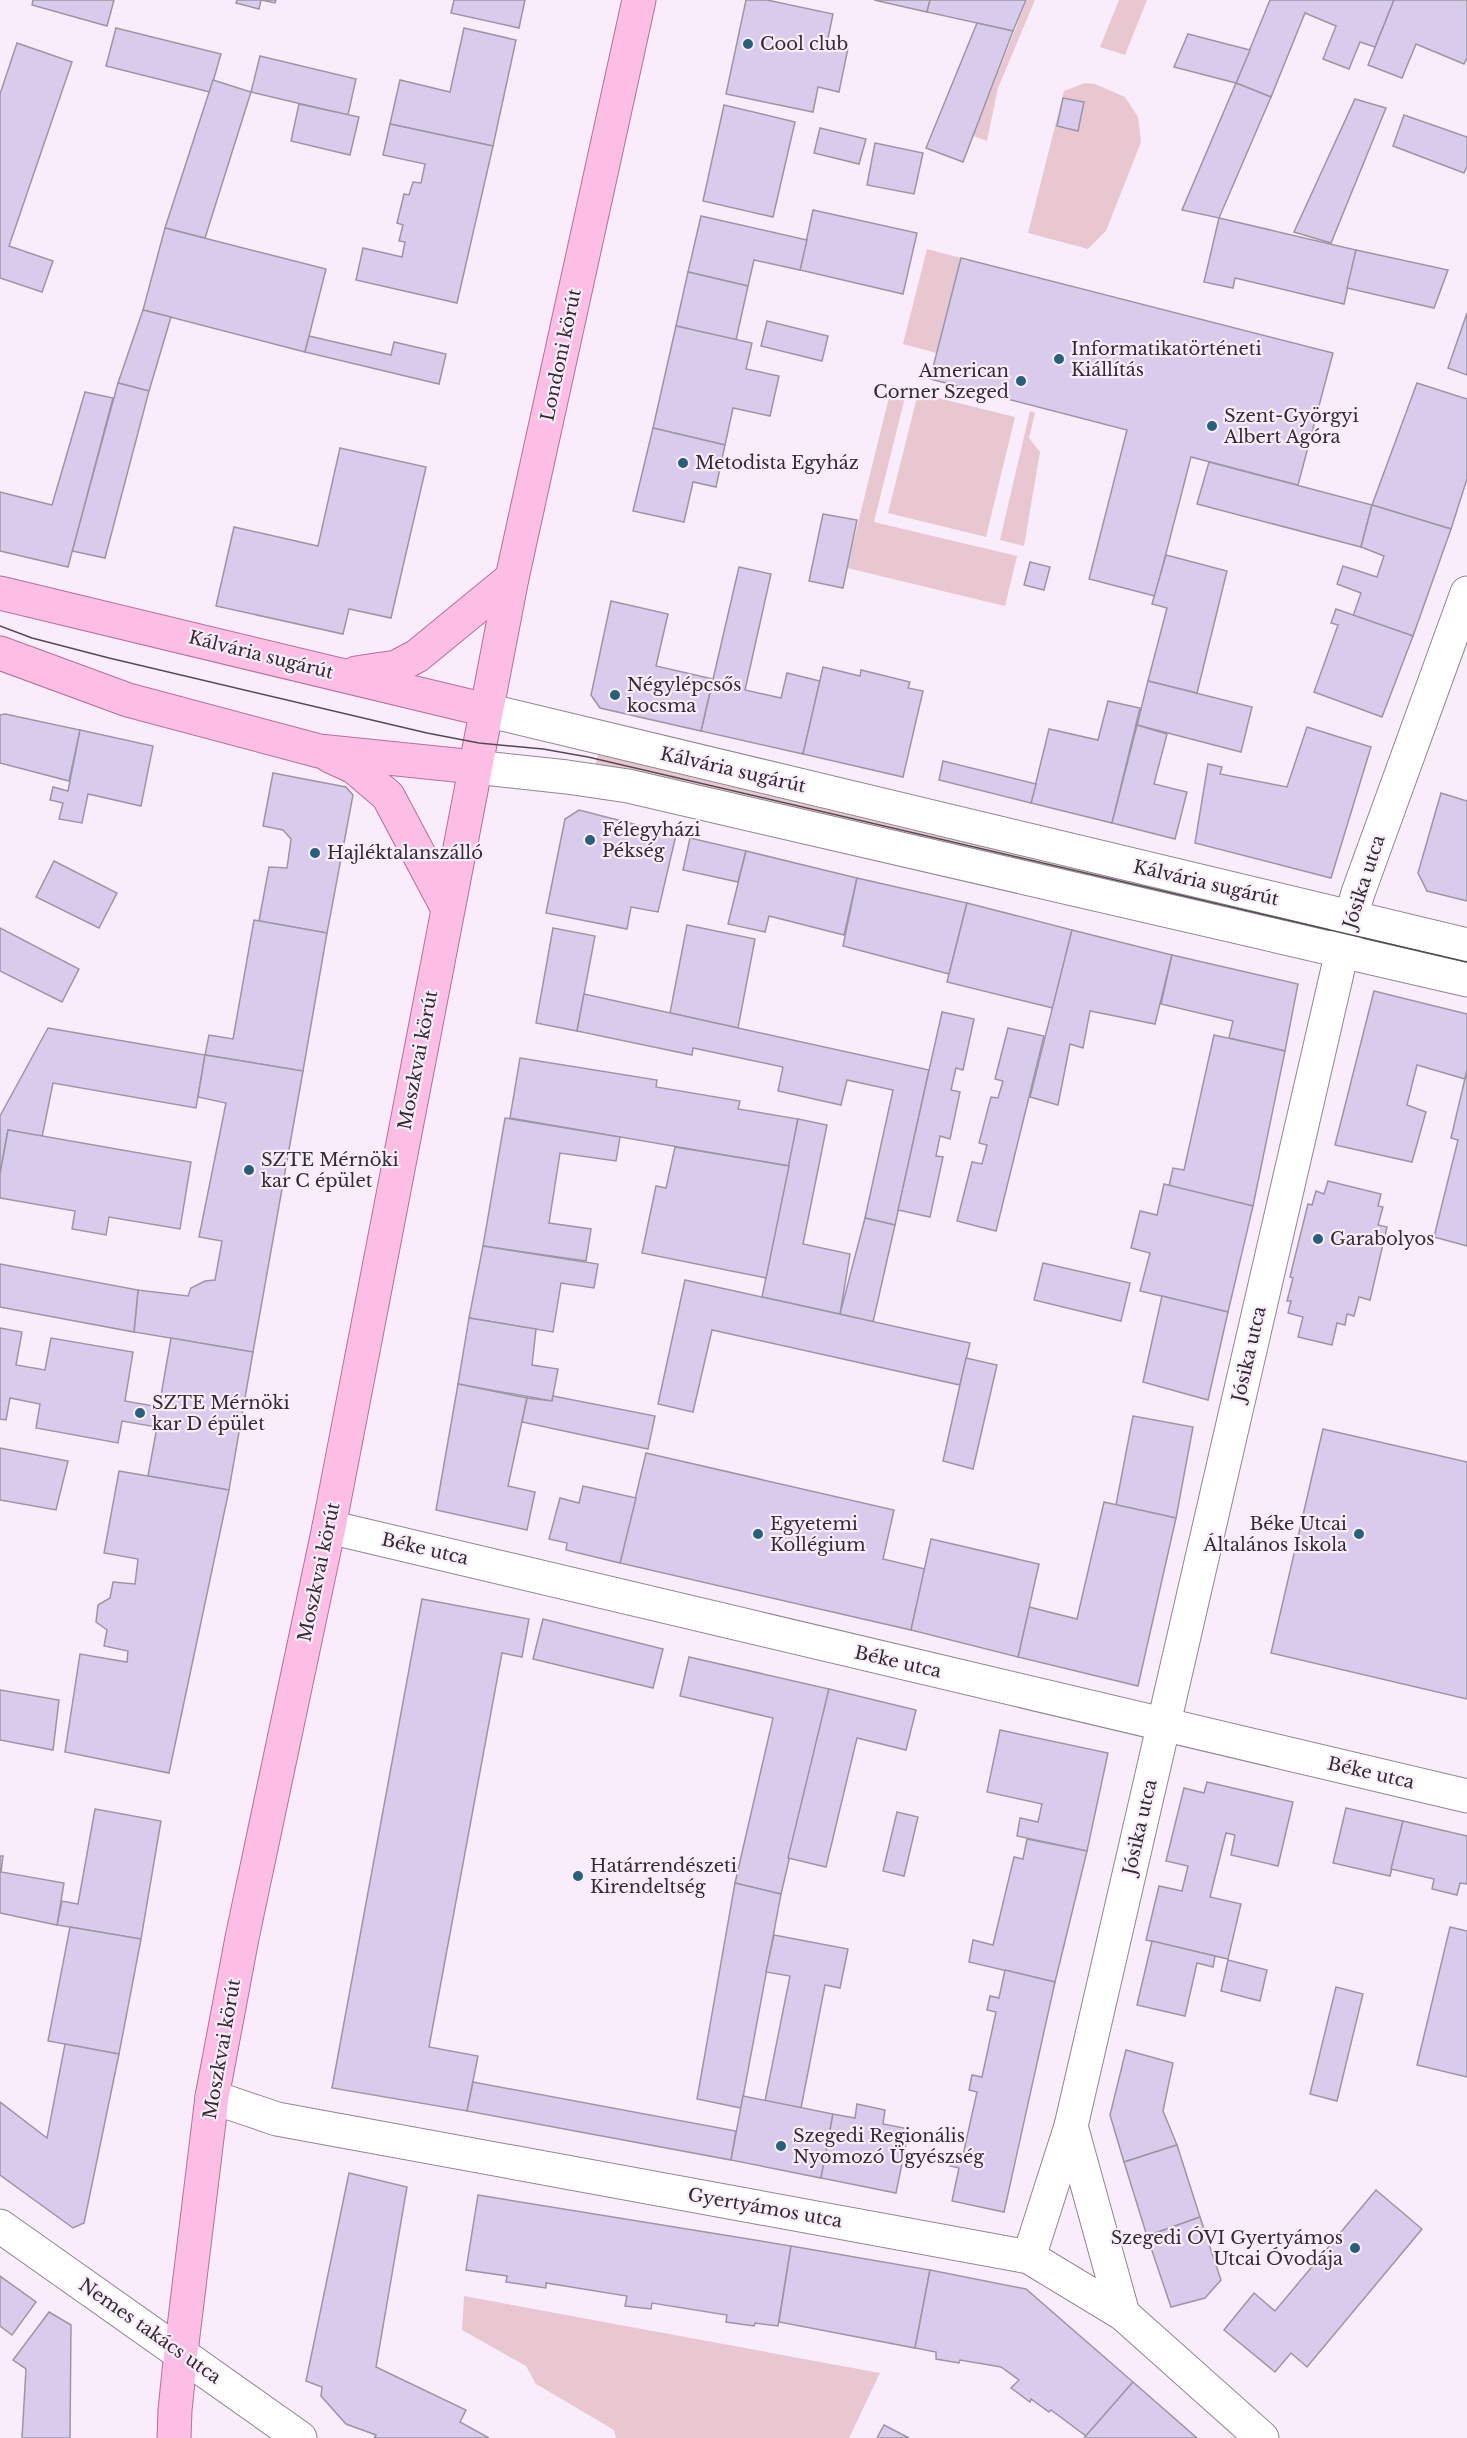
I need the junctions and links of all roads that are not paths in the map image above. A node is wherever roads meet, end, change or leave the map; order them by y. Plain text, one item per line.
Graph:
1 (639, 0) edge
2 (512, 578) junction
3 (0, 593) edge
4 (1467, 593) edge
5 (0, 653) edge
6 (342, 675) junction
7 (486, 710) junction
8 (319, 751) junction
9 (475, 767) junction
10 (447, 907) junction
11 (1351, 918) junction
12 (1467, 945) edge
13 (1342, 951) junction
14 (1467, 980) edge
15 (329, 1527) junction
16 (1164, 1725) junction
17 (1467, 1796) edge
18 (212, 2097) junction
19 (1071, 2126) junction
20 (0, 2226) edge
21 (1029, 2257) junction
22 (1123, 2314) junction
23 (181, 2352) junction
24 (174, 2438) edge
25 (300, 2438) edge
26 (1262, 2438) edge

1 - 2 main road, Londoni körút
2 - 6 main road
2 - 7 main road, Londoni körút
3 - 6 main road, Kálvária sugárút
4 - 11 street, Jósika utca
5 - 8 main road, Kálvária sugárút
6 - 7 main road, Kálvária sugárút
7 - 9 main road, Moszkvai körút
7 - 11 street, Kálvária sugárút
8 - 9 main road, Kálvária sugárút
8 - 10 main road
9 - 10 main road, Moszkvai körút
9 - 13 street, Kálvária sugárút
10 - 15 main road, Moszkvai körút
11 - 12 street, Kálvária sugárút
11 - 13 street, Jósika utca
13 - 14 street, Kálvária sugárút
13 - 16 street, Jósika utca
15 - 16 street, Béke utca
15 - 18 main road, Moszkvai körút
16 - 17 street, Béke utca
16 - 19 street, Jósika utca
18 - 21 street, Gyertyámos utca
18 - 23 main road, Moszkvai körút
19 - 21 street, Jósika utca
19 - 22 street, Jósika utca
20 - 23 street, Nemes takács utca
21 - 22 street, Gyertyámos utca
22 - 26 street, Gyertyámos utca
23 - 24 main road, Moszkvai körút
23 - 25 street, Nemes takács utca

